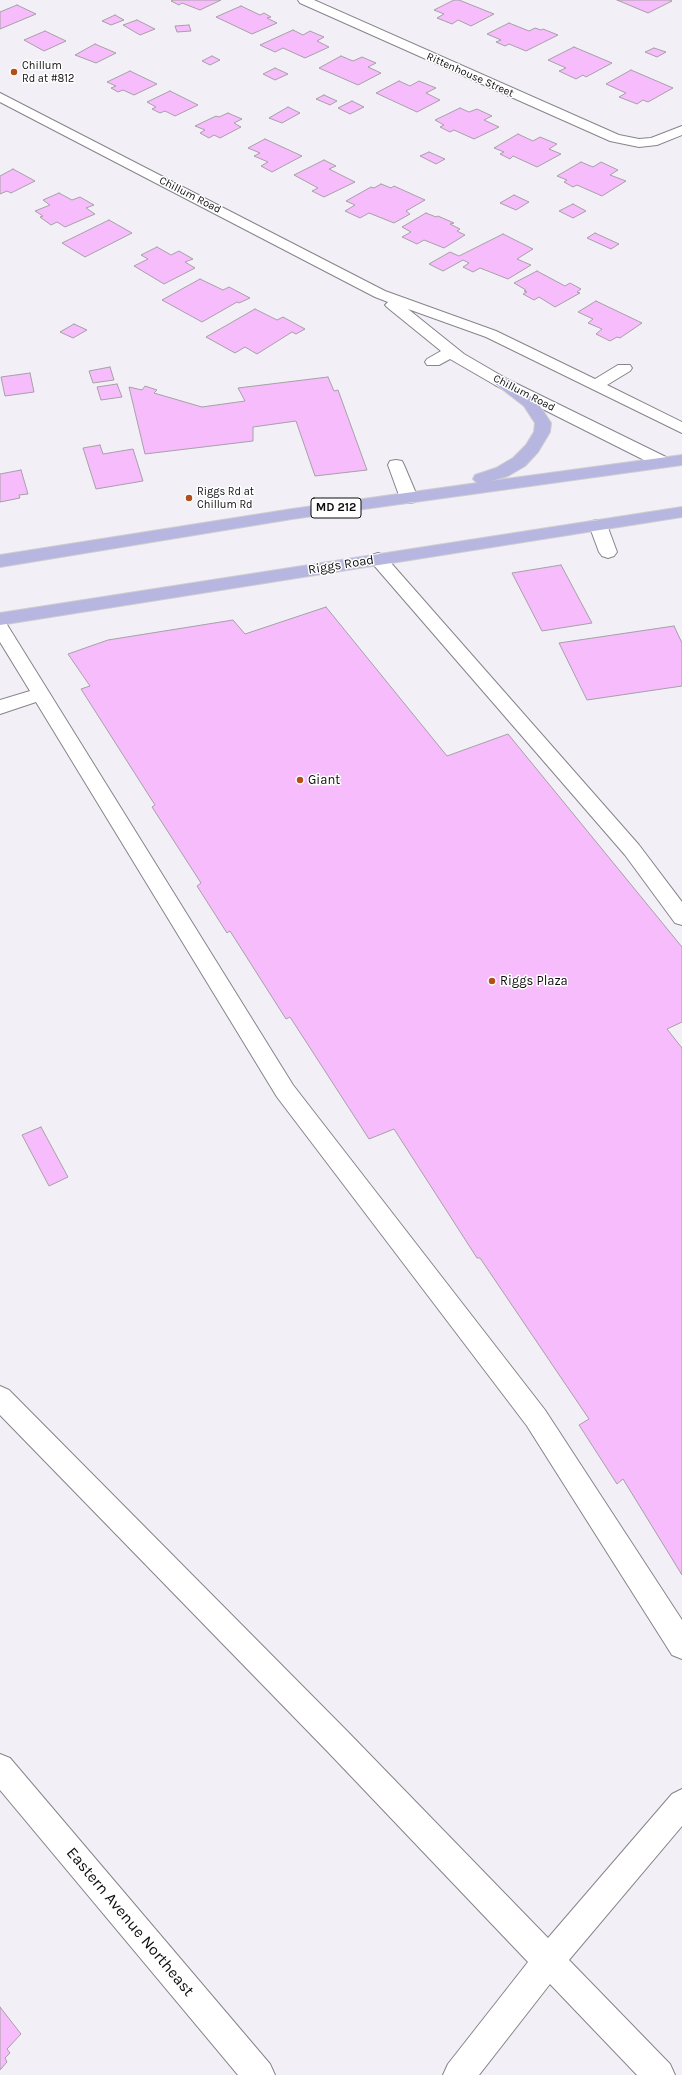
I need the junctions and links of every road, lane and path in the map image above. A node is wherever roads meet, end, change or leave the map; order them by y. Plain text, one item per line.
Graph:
1 (304, 0) edge
2 (0, 97) edge
3 (682, 130) edge
4 (380, 294) junction
5 (451, 352) junction
6 (433, 362) dead end
7 (624, 368) dead end
8 (501, 382) junction
9 (596, 386) junction
10 (682, 428) edge
11 (682, 460) edge
12 (662, 462) junction
13 (396, 465) dead end
14 (682, 470) edge
15 (435, 494) junction
16 (409, 498) junction
17 (682, 512) edge
18 (598, 525) junction
19 (608, 552) dead end
20 (378, 559) junction
21 (0, 561) edge
22 (0, 619) edge
23 (0, 627) edge
24 (40, 694) junction
25 (0, 707) edge
26 (682, 917) edge
27 (0, 1398) edge
28 (682, 1645) edge
29 (0, 1768) edge
30 (682, 1804) edge
31 (549, 1960) junction
32 (259, 2075) edge
33 (459, 2075) edge
34 (659, 2075) edge

1 - 3 street, Rittenhouse Street
2 - 4 street, Chillum Road
4 - 5 street, Chillum Road
4 - 9 street, Chillum Road
5 - 6 street
5 - 8 street, Chillum Road
7 - 9 street
8 - 12 street, Chillum Road
8 - 15 main road
9 - 10 street, Chillum Road
11 - 12 main road, MD 212
12 - 14 main road, Chillum Road
12 - 15 main road, MD 212
13 - 16 street
15 - 16 main road, MD 212
16 - 21 main road, MD 212
17 - 18 main road, Riggs Road
18 - 19 street
18 - 20 main road, Riggs Road
20 - 22 main road, Riggs Road
20 - 26 street
23 - 24 street
24 - 25 street
24 - 28 street
27 - 31 street
29 - 32 street, Eastern Avenue Northeast
30 - 31 street
31 - 33 street
31 - 34 street

